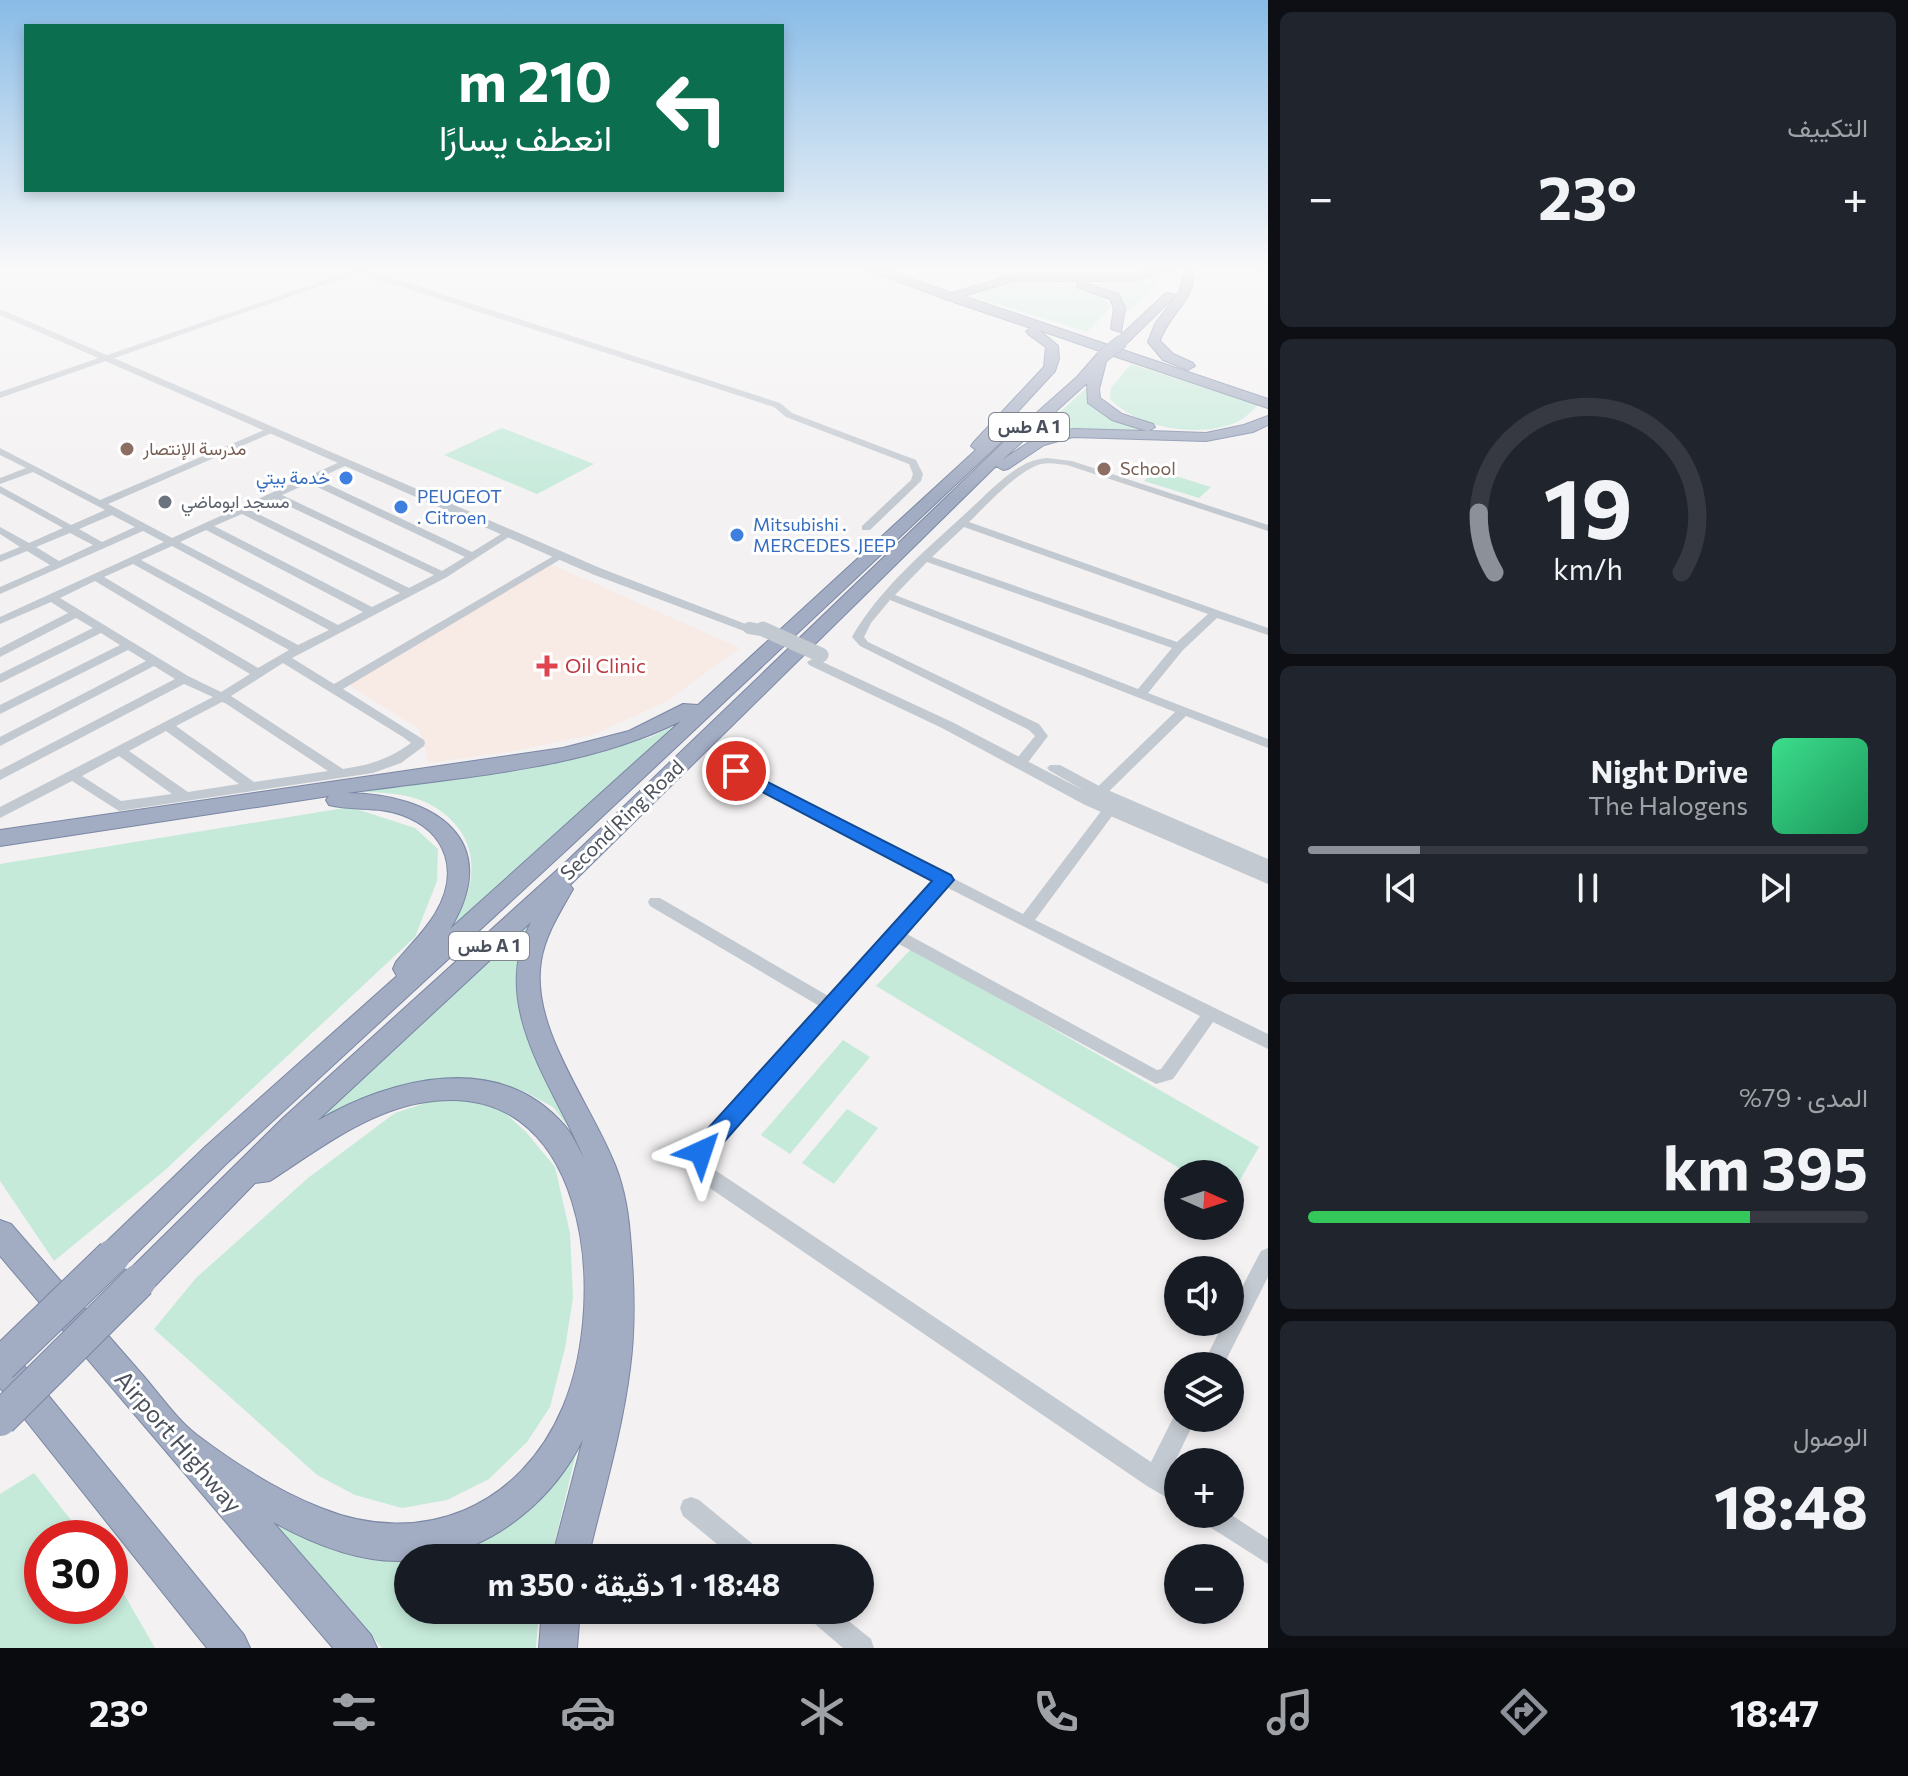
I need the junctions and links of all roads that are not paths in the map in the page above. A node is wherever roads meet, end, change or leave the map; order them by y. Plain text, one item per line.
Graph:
1 (79, 346) edge
2 (141, 346) edge
3 (595, 346) edge
4 (1052, 346) edge
5 (1097, 346) edge
6 (1107, 346) edge
7 (1108, 346) edge
8 (1158, 346) edge
9 (1098, 357) junction
10 (107, 358) junction
11 (1241, 389) junction
12 (0, 395) edge
13 (1268, 401) edge
14 (1268, 410) edge
15 (1268, 420) edge
16 (271, 430) junction
17 (0, 451) edge
18 (344, 463) junction
19 (33, 469) junction
20 (309, 479) junction
21 (0, 481) edge
22 (955, 486) junction
23 (0, 489) edge
24 (274, 495) junction
25 (99, 504) junction
26 (242, 510) junction
27 (112, 511) junction
28 (963, 523) junction
29 (206, 526) junction
30 (143, 527) junction
31 (866, 528) dead end
32 (1268, 528) edge
33 (72, 529) junction
34 (0, 530) edge
35 (510, 533) junction
36 (172, 543) junction
37 (102, 546) junction
38 (28, 547) junction
39 (561, 556) junction
40 (474, 557) junction
41 (925, 558) junction
42 (0, 559) edge
43 (135, 561) junction
44 (58, 565) junction
45 (0, 574) edge
46 (443, 575) junction
47 (97, 578) junction
48 (16, 583) junction
49 (0, 591) edge
50 (409, 593) junction
51 (889, 596) junction
52 (52, 598) junction
53 (372, 612) junction
54 (76, 613) junction
55 (1216, 613) junction
56 (0, 621) edge
57 (103, 628) junction
58 (338, 630) junction
59 (1268, 632) edge
60 (128, 645) junction
61 (1179, 647) junction
62 (298, 650) junction
63 (0, 653) edge
64 (283, 658) junction
65 (155, 661) junction
66 (259, 674) junction
67 (0, 679) edge
68 (184, 679) junction
69 (334, 689) junction
70 (722, 690) junction
71 (1140, 694) junction
72 (220, 698) junction
73 (0, 710) edge
74 (1184, 711) junction
75 (167, 726) junction
76 (0, 742) edge
77 (1268, 744) edge
78 (120, 751) junction
79 (1024, 759) junction
80 (736, 771) dead end
81 (341, 774) junction
82 (72, 775) junction
83 (0, 776) edge
84 (252, 787) junction
85 (1095, 796) junction
86 (186, 797) junction
87 (1110, 809) junction
88 (0, 813) edge
89 (0, 838) edge
90 (0, 850) edge
91 (1268, 866) edge
92 (574, 868) junction
93 (1268, 878) edge
94 (944, 880) junction
95 (655, 902) dead end
96 (1025, 922) junction
97 (897, 936) junction
98 (834, 1007) junction
99 (1210, 1014) junction
100 (368, 1015) junction
101 (1268, 1042) edge
102 (219, 1198) junction
103 (0, 1234) edge
104 (1268, 1257) edge
105 (1219, 1352) edge
106 (0, 1363) edge
107 (0, 1419) edge
108 (1178, 1432) edge
109 (179, 1443) junction
110 (1155, 1478) junction
111 (1164, 1484) edge
112 (691, 1508) dead end
113 (1231, 1528) edge
114 (573, 1544) edge
115 (735, 1544) edge
116 (1268, 1552) edge
117 (560, 1624) edge
118 (833, 1624) edge
119 (231, 1648) edge
120 (358, 1648) edge
121 (558, 1648) edge
122 (862, 1648) edge

1 - 10 street
2 - 10 street
3 - 31 street
4 - 22 highway
5 - 13 highway
6 - 9 highway, bridge
7 - 11 highway
8 - 11 highway
9 - 14 highway
9 - 22 highway, Second Ring Road / طس A 1
9 - 22 highway, Second Ring Road / طس A 1
10 - 12 street
10 - 16 street
11 - 13 highway
15 - 22 highway
16 - 18 street
16 - 25 street
17 - 19 street
18 - 20 street
18 - 35 street
19 - 21 street
19 - 25 street
20 - 24 street
20 - 40 street
22 - 70 highway, Second Ring Road / طس A 1
22 - 92 highway, Second Ring Road / طس A 1
23 - 33 street
24 - 26 street
24 - 46 street
25 - 27 street
26 - 29 street
26 - 50 street
27 - 30 street
27 - 33 street
28 - 32 street
28 - 41 street
28 - 55 street
29 - 36 street
29 - 53 street
30 - 36 street
30 - 37 street
33 - 37 street
33 - 38 street
34 - 38 street
35 - 39 street
35 - 40 street
36 - 43 street
36 - 58 street
37 - 44 street
38 - 42 street
38 - 44 street
39 - 69 street
39 - 79 street
40 - 46 street
41 - 51 street
41 - 61 street
43 - 47 street
43 - 62 street
44 - 48 street
45 - 48 street
46 - 50 street
47 - 52 street
47 - 66 street
48 - 49 street
50 - 53 street
51 - 71 street
51 - 79 street
52 - 54 street
52 - 56 street
53 - 58 street
54 - 57 street
54 - 63 street
55 - 59 street
55 - 61 street
57 - 60 street
57 - 67 street
58 - 62 street
60 - 65 street
60 - 73 street
61 - 71 street
62 - 64 street
64 - 66 street
64 - 69 street
65 - 68 street
65 - 76 street
66 - 72 street
68 - 72 street
68 - 83 street
69 - 81 street
70 - 89 highway
70 - 100 highway, Second Ring Road / طس A 1
71 - 74 street
72 - 75 street
72 - 81 street
74 - 77 street
74 - 85 street
75 - 78 street
75 - 84 street
78 - 82 street
78 - 86 street
79 - 85 street
80 - 94 street
81 - 84 street
82 - 86 street
82 - 88 street
84 - 86 street
85 - 87 street
85 - 91 street
87 - 93 street
87 - 96 street
90 - 100 highway
92 - 102 highway, Second Ring Road / طس A 1
92 - 114 highway
94 - 96 street
94 - 97 street
95 - 98 street
96 - 99 street
97 - 98 street
97 - 99 street
98 - 110 street
99 - 101 street
100 - 106 highway, Second Ring Road / طس A 1, bridge
102 - 107 highway, Second Ring Road / طس A 1, bridge
102 - 109 highway
103 - 109 highway, Airport Highway
104 - 105 street
106 - 119 highway
108 - 110 street
109 - 120 highway, Airport Highway
110 - 111 street
112 - 115 street
113 - 116 street
117 - 121 highway
118 - 122 street

